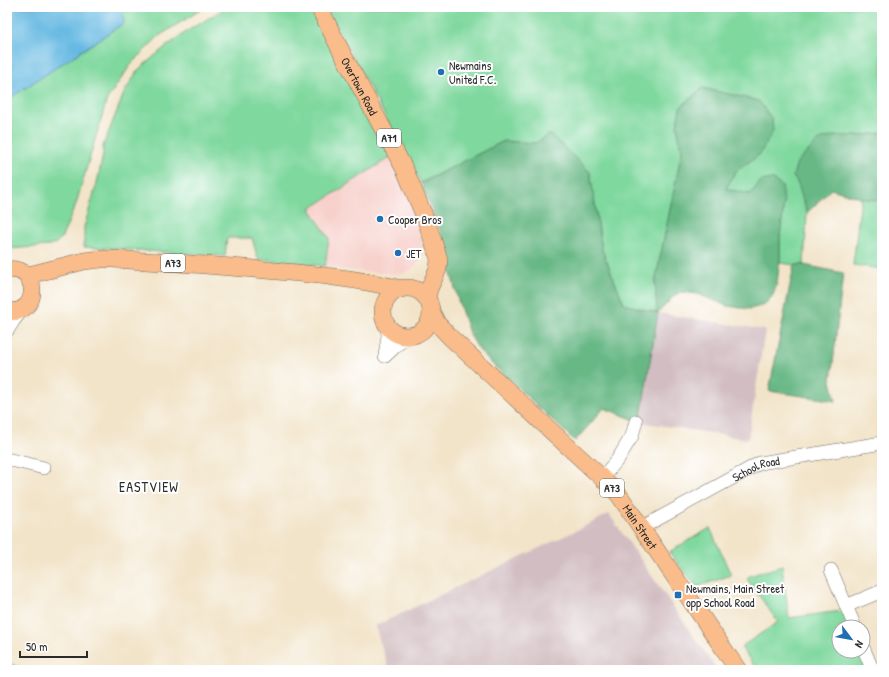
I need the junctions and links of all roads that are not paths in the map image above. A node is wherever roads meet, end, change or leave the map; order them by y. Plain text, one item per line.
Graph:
1 (319, 7) edge
2 (7, 270) edge
3 (434, 276) junction
4 (352, 279) junction
5 (29, 281) junction
6 (404, 288) junction
7 (429, 305) junction
8 (15, 310) edge
9 (385, 318) junction
10 (7, 331) edge
11 (416, 334) junction
12 (450, 337) junction
13 (636, 420) dead end
14 (882, 443) edge
15 (7, 459) edge
16 (44, 468) dead end
17 (602, 478) junction
18 (641, 528) junction
19 (831, 570) dead end
20 (882, 591) edge
21 (846, 606) junction
22 (852, 619) edge
23 (868, 659) edge
24 (738, 670) edge
25 (874, 670) edge

1 - 3 main road, Overtown Road / A71
2 - 5 main road
3 - 6 main road
3 - 7 main road, Overtown Road / A71
4 - 5 main road, A73
4 - 6 main road, A73
4 - 9 main road, A73
5 - 8 main road
6 - 7 main road, A73
6 - 9 main road
7 - 11 main road
7 - 12 main road, Main Street / A73
8 - 10 street
9 - 11 main road, A73
9 - 11 street
11 - 12 main road, Main Street / A73
12 - 17 main road, Main Street / A73
13 - 17 street
14 - 18 street, School Road
15 - 16 street
17 - 18 main road, Main Street / A73
18 - 24 main road, Main Street / A73
19 - 21 street
20 - 21 street
21 - 22 street
23 - 25 street

